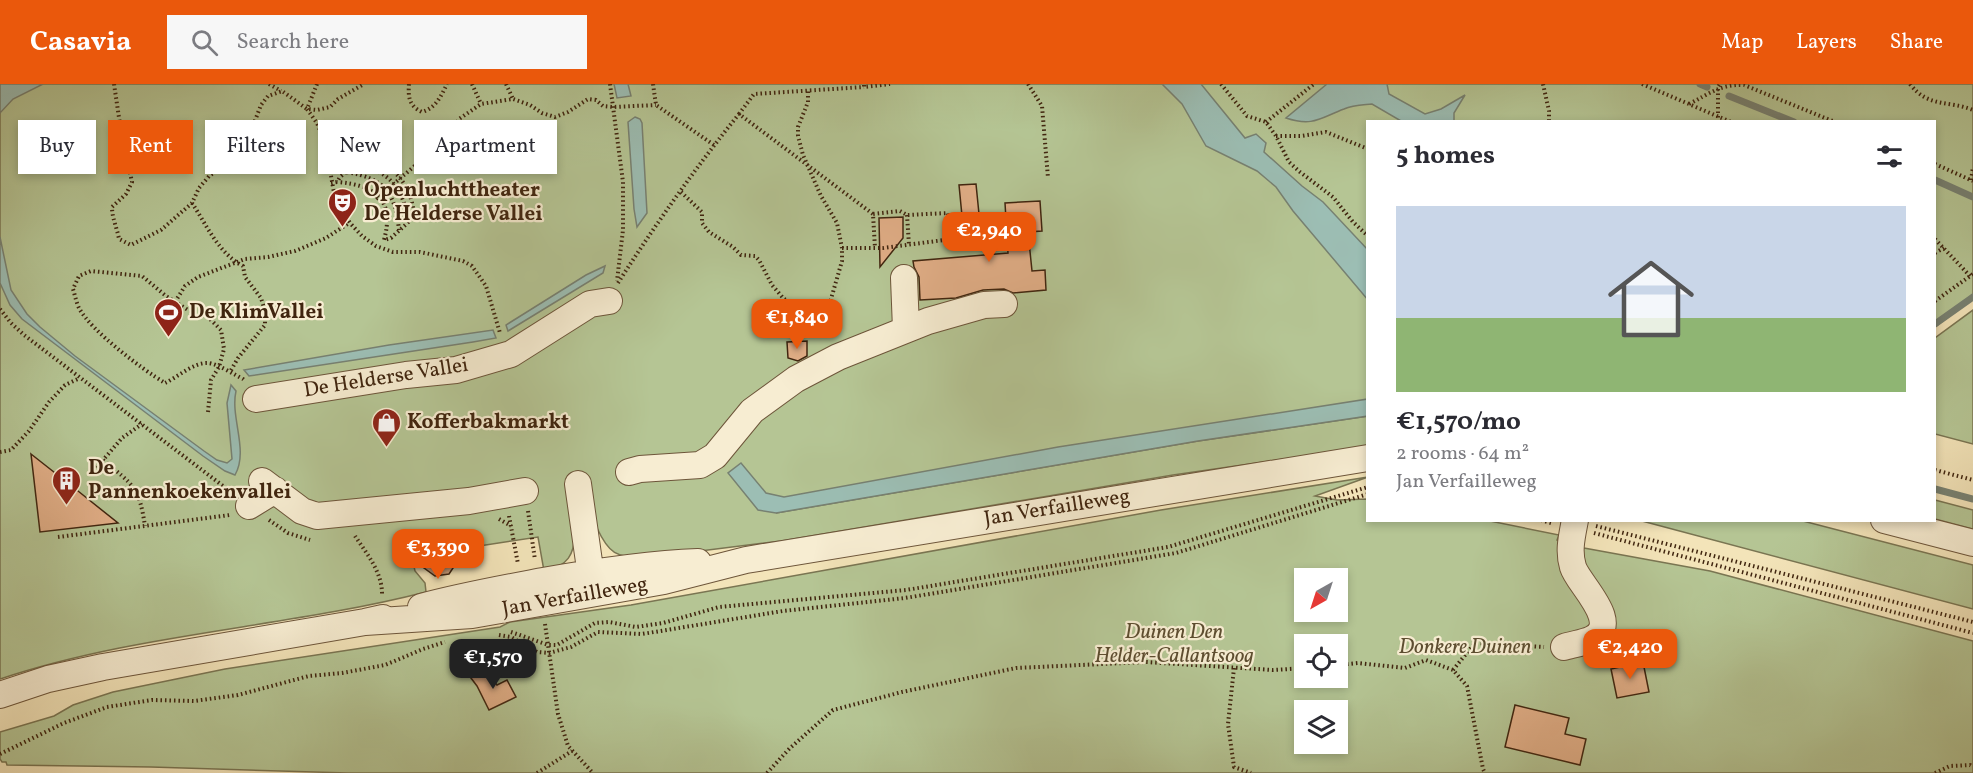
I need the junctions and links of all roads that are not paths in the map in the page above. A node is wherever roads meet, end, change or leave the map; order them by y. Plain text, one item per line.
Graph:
1 (904, 278) dead end
2 (612, 293) road end
3 (1004, 304) dead end
4 (906, 329) junction
5 (256, 399) road end
6 (1366, 458) edge
7 (629, 472) dead end
8 (578, 484) dead end
9 (525, 490) dead end
10 (253, 509) road end
11 (1892, 522) edge
12 (1575, 523) edge
13 (1973, 543) edge
14 (592, 583) junction
15 (373, 620) junction
16 (1564, 646) road end
17 (0, 695) edge

1 - 4 street
2 - 5 street, De Helderse Vallei
3 - 4 street
4 - 7 street
6 - 14 street, Jan Verfailleweg
8 - 14 street
9 - 10 street
11 - 13 street
12 - 16 street
14 - 15 street, Jan Verfailleweg
14 - 15 street, Jan Verfailleweg
15 - 17 street, Jan Verfailleweg

